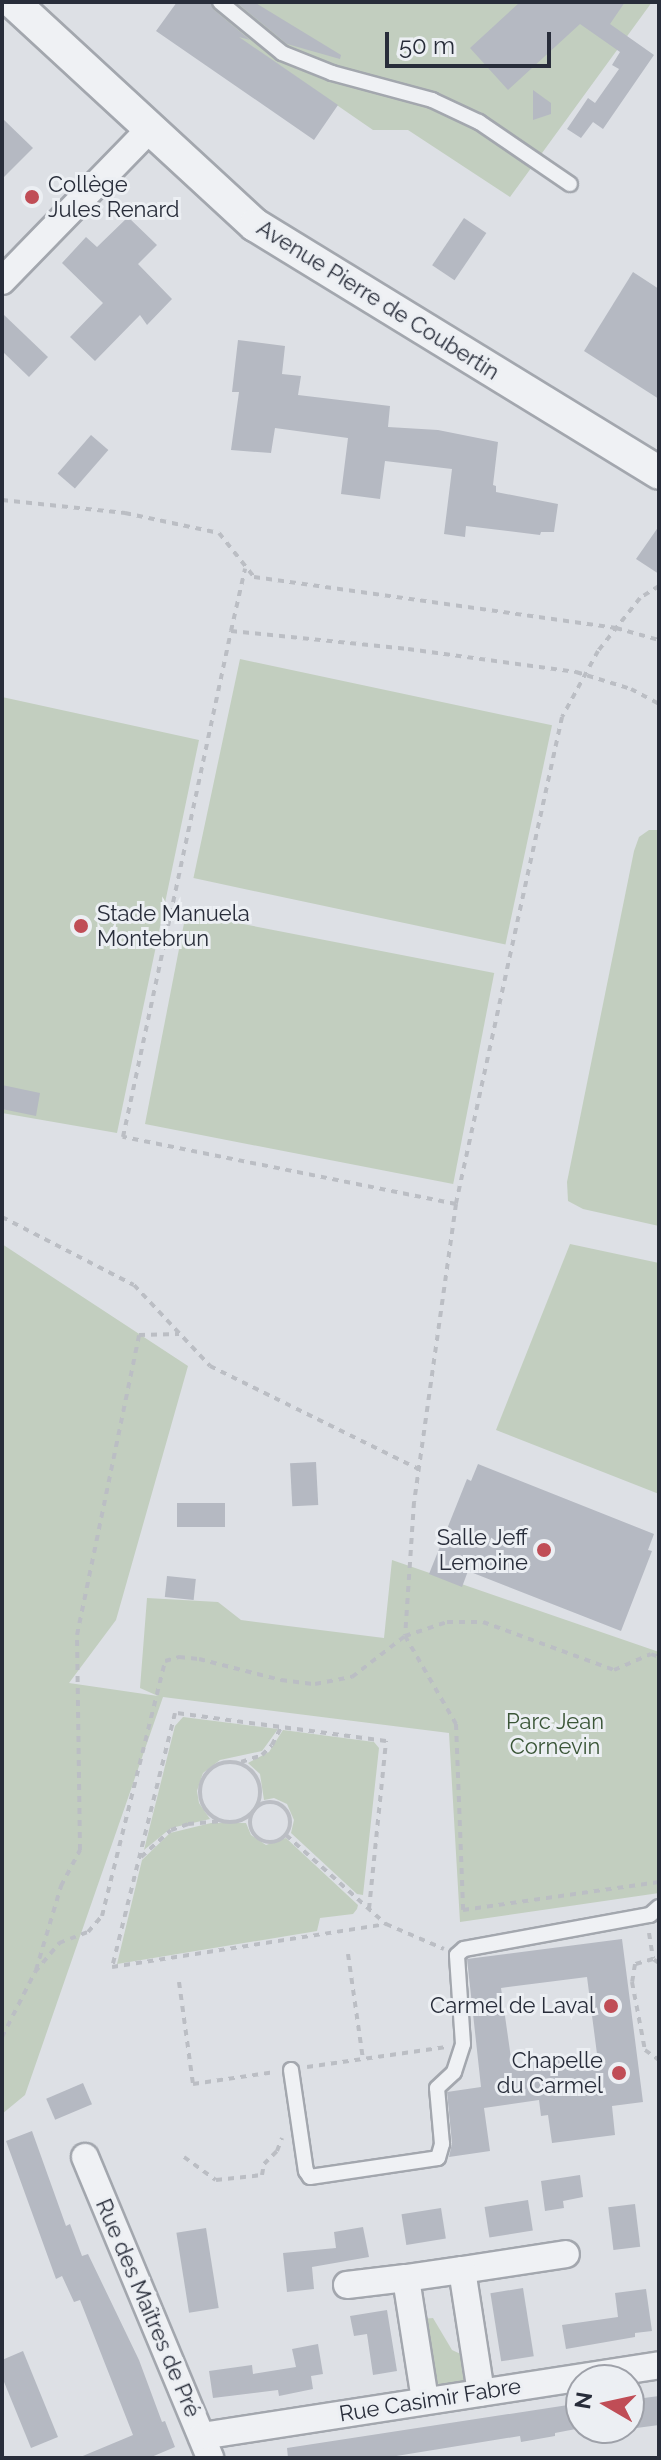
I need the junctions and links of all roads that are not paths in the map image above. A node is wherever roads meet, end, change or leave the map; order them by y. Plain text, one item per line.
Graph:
1 (13, 2) edge
2 (220, 2) edge
3 (149, 130) junction
4 (570, 184) dead end
5 (2, 281) edge
6 (659, 473) edge
7 (654, 1911) edge
8 (291, 2070) dead end
9 (85, 2157) dead end
10 (566, 2254) dead end
11 (462, 2270) junction
12 (406, 2278) junction
13 (347, 2285) dead end
14 (659, 2365) edge
15 (481, 2393) junction
16 (425, 2400) junction
17 (206, 2447) edge

1 - 3 street, Avenue Pierre de Coubertin
2 - 4 lane
3 - 5 street
3 - 6 street, Avenue Pierre de Coubertin
7 - 8 lane
9 - 17 street, Rue des Maîtres de Pré
10 - 11 street
11 - 12 street
11 - 15 street
12 - 13 street
12 - 16 street
14 - 15 street, Rue Casimir Fabre
15 - 16 street, Rue Casimir Fabre
16 - 17 street, Rue Casimir Fabre

